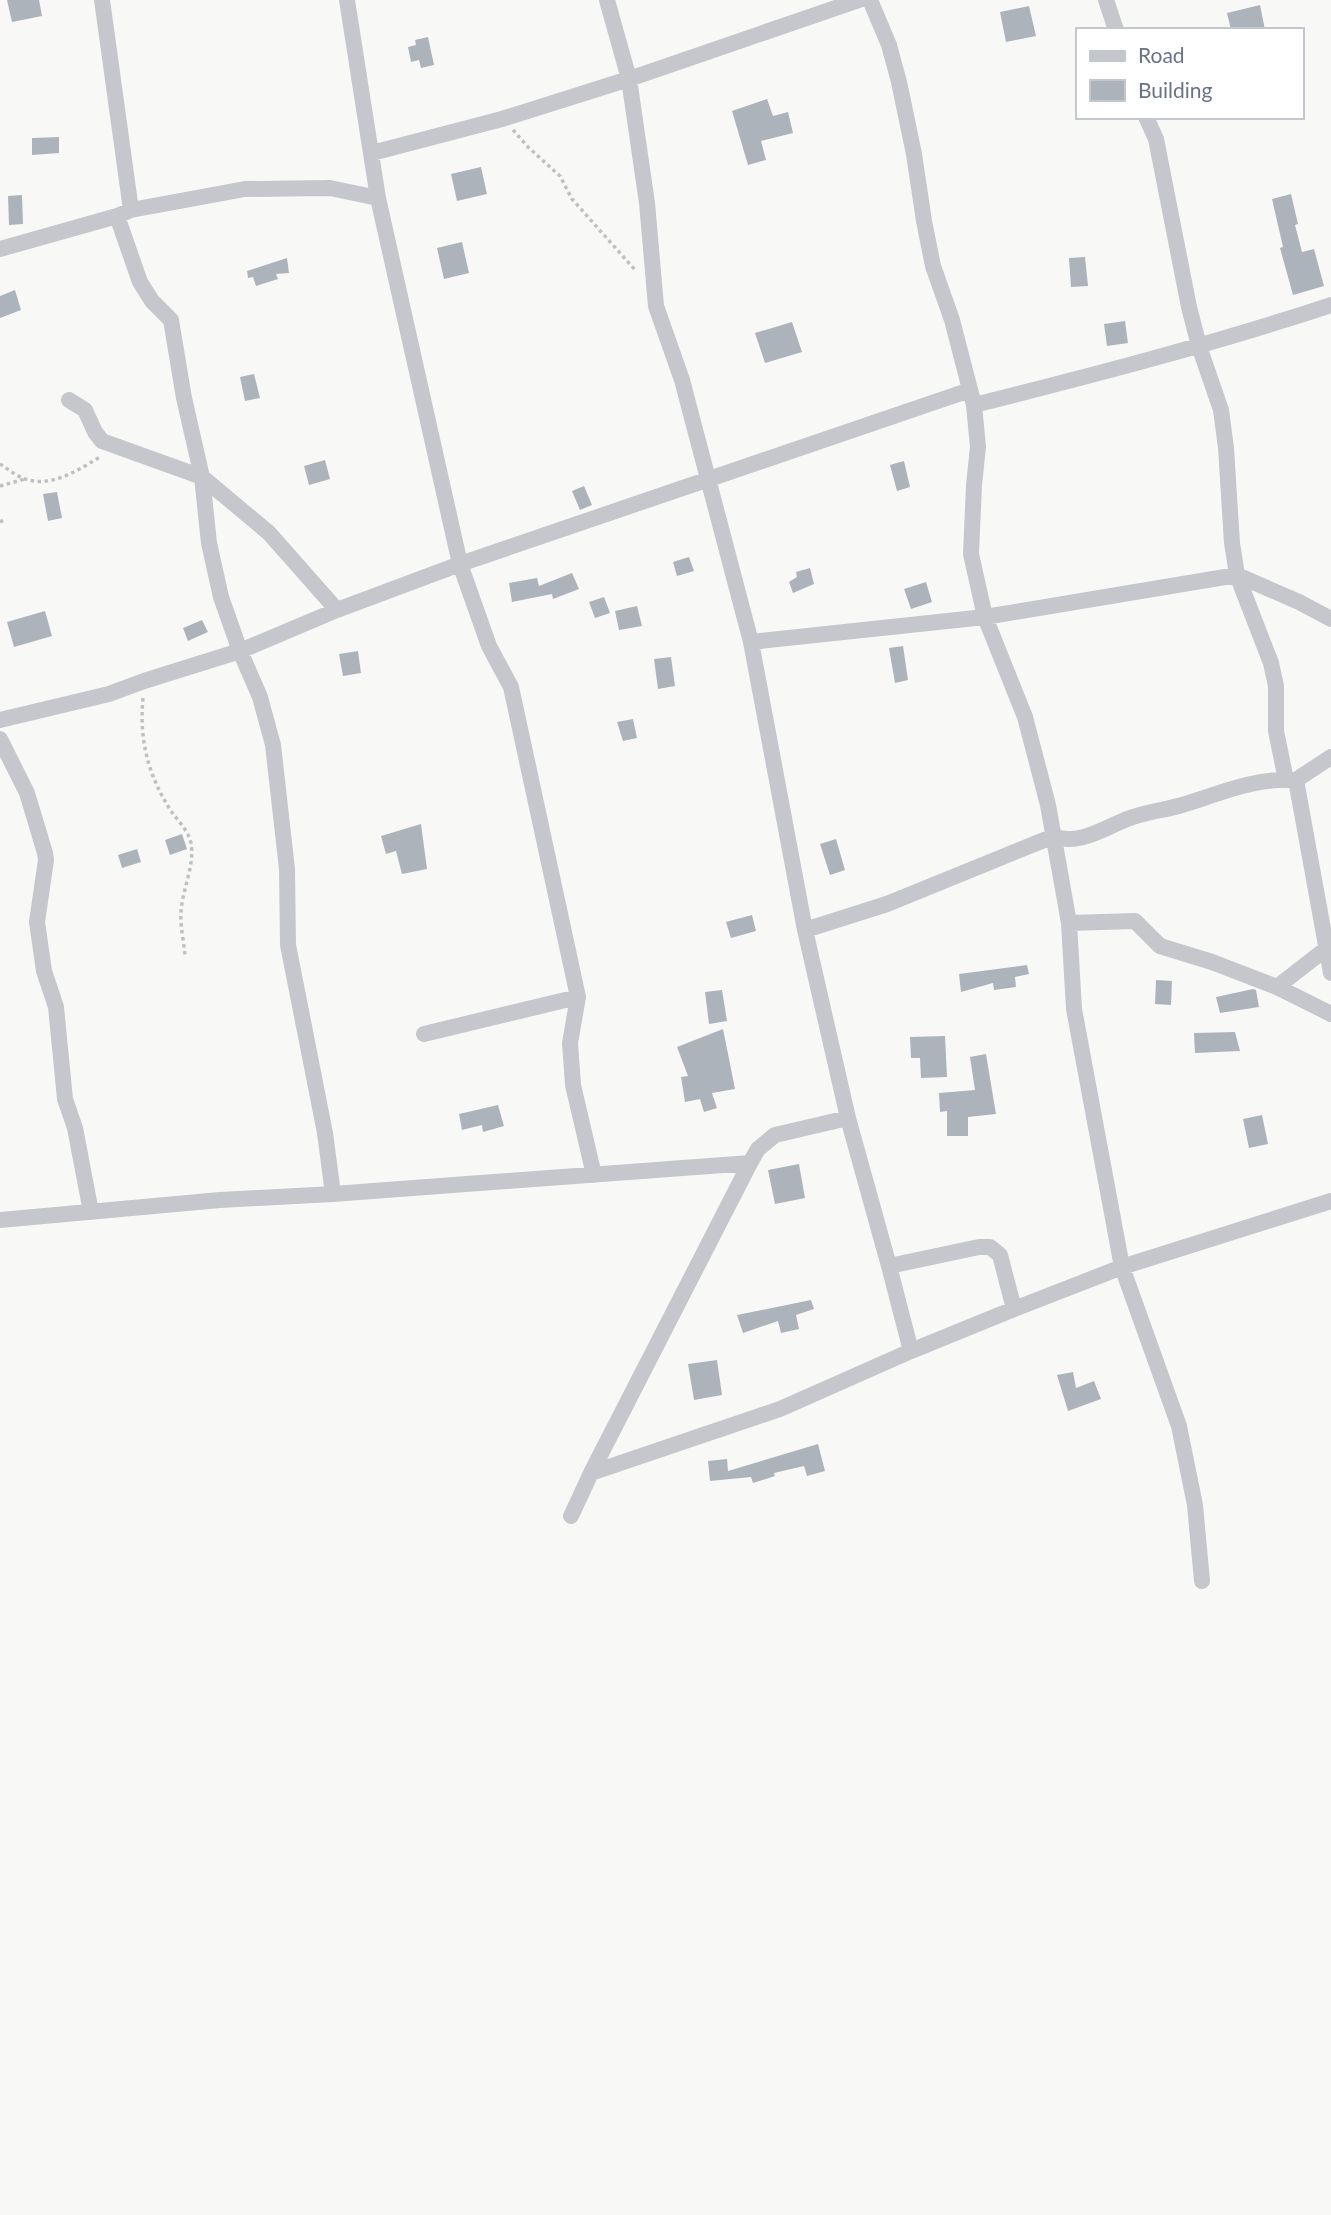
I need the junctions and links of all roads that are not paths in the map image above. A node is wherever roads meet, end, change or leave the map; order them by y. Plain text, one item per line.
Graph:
1 (102, 0) edge
2 (347, 0) edge
3 (607, 0) edge
4 (859, 0) edge
5 (870, 0) edge
6 (1105, 0) edge
7 (1115, 28) edge
8 (629, 79) junction
9 (1147, 119) edge
10 (372, 153) junction
11 (377, 198) junction
12 (124, 213) junction
13 (0, 249) edge
14 (1331, 305) edge
15 (1199, 346) junction
16 (972, 398) junction
17 (69, 400) dead end
18 (202, 477) junction
19 (709, 478) junction
20 (460, 564) junction
21 (1237, 575) junction
22 (337, 610) junction
23 (985, 617) junction
24 (1331, 619) edge
25 (751, 642) junction
26 (240, 651) junction
27 (0, 720) edge
28 (0, 740) edge
29 (1331, 757) edge
30 (1291, 780) junction
31 (1054, 836) junction
32 (1069, 923) junction
33 (805, 930) junction
34 (1327, 948) junction
35 (1331, 973) edge
36 (1277, 987) junction
37 (578, 997) junction
38 (1331, 1014) edge
39 (424, 1034) dead end
40 (848, 1118) junction
41 (750, 1163) junction
42 (594, 1175) junction
43 (333, 1194) junction
44 (1331, 1201) edge
45 (91, 1212) junction
46 (0, 1220) edge
47 (889, 1266) junction
48 (1122, 1267) junction
49 (1014, 1309) junction
50 (911, 1351) junction
51 (591, 1473) junction
52 (571, 1516) dead end
53 (1202, 1581) dead end

1 - 12 street
2 - 10 street
3 - 8 street
4 - 8 street
5 - 16 street
6 - 7 street
8 - 10 street
8 - 19 street
9 - 15 street
10 - 11 street
11 - 12 street
11 - 20 street
12 - 13 street
12 - 18 street
14 - 15 street
15 - 16 street
15 - 21 street
16 - 19 street
16 - 23 street
17 - 18 street
18 - 22 street
18 - 26 street
19 - 20 street
19 - 25 street
20 - 22 street
20 - 37 street
21 - 23 street
21 - 24 street
21 - 30 street
22 - 26 street
23 - 25 street
23 - 31 street
25 - 33 street
26 - 27 street
26 - 43 street
28 - 45 street
29 - 30 street
30 - 31 street
30 - 34 street
31 - 32 street
31 - 33 street
32 - 36 street
32 - 48 street
33 - 40 street
34 - 35 street
34 - 36 street
36 - 38 street
37 - 39 street
37 - 42 street
40 - 41 street
40 - 47 street
41 - 42 street
41 - 51 street
42 - 43 street
43 - 45 street
44 - 48 street
45 - 46 street
47 - 49 street
47 - 50 street
48 - 49 street
48 - 53 street
49 - 50 street
50 - 51 street
51 - 52 street

